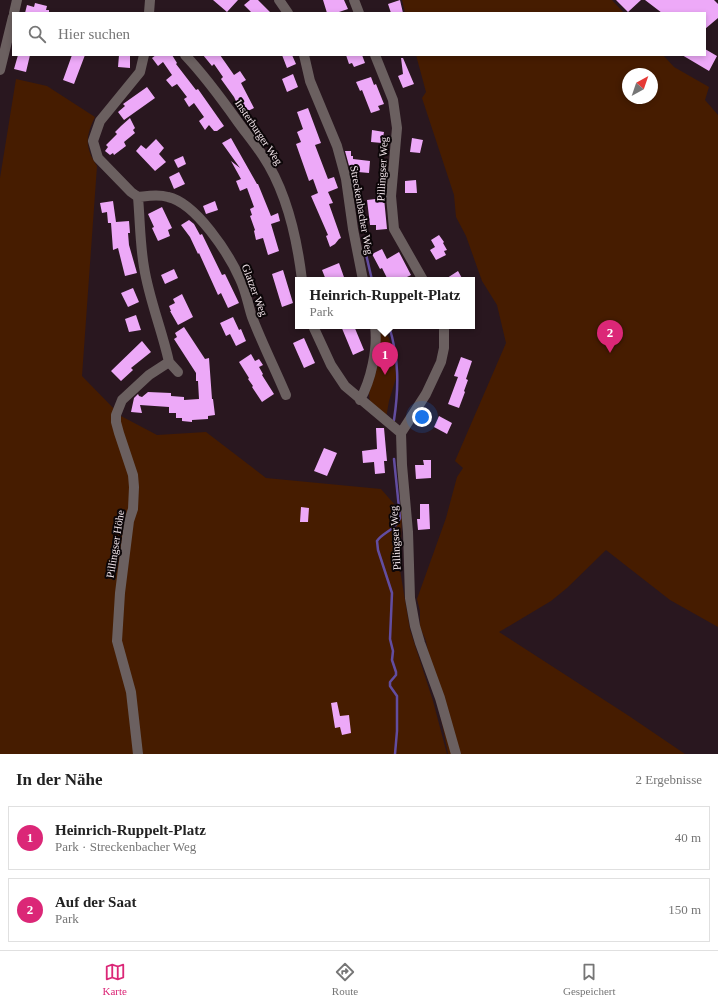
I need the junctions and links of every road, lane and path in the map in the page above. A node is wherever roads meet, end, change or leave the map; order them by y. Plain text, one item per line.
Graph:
1 (17, 0) edge
2 (150, 0) edge
3 (279, 0) edge
4 (354, 0) edge
5 (14, 12) edge
6 (149, 12) edge
7 (287, 12) edge
8 (359, 12) edge
9 (12, 21) edge
10 (144, 56) edge
11 (186, 56) edge
12 (304, 56) edge
13 (375, 56) edge
14 (0, 70) edge
15 (138, 196) junction
16 (302, 277) edge
17 (362, 277) edge
18 (421, 277) edge
19 (314, 329) edge
20 (376, 329) edge
21 (444, 329) edge
22 (168, 362) junction
23 (178, 372) dead end
24 (286, 395) dead end
25 (360, 400) junction
26 (401, 433) junction
27 (138, 754) edge
28 (456, 754) edge

1 - 5 street
2 - 6 street
3 - 7 street
4 - 8 street
9 - 14 street
10 - 15 street
11 - 16 street, Insterburger Weg
12 - 17 street, Streckenbacher Weg
13 - 18 street, Pillingser Weg
15 - 22 street
15 - 24 street, Glatzer Weg
19 - 25 street
20 - 25 street
21 - 26 street
22 - 23 street
22 - 27 street, Pillingser Höhe
25 - 26 street
26 - 28 street, Pillingser Weg

